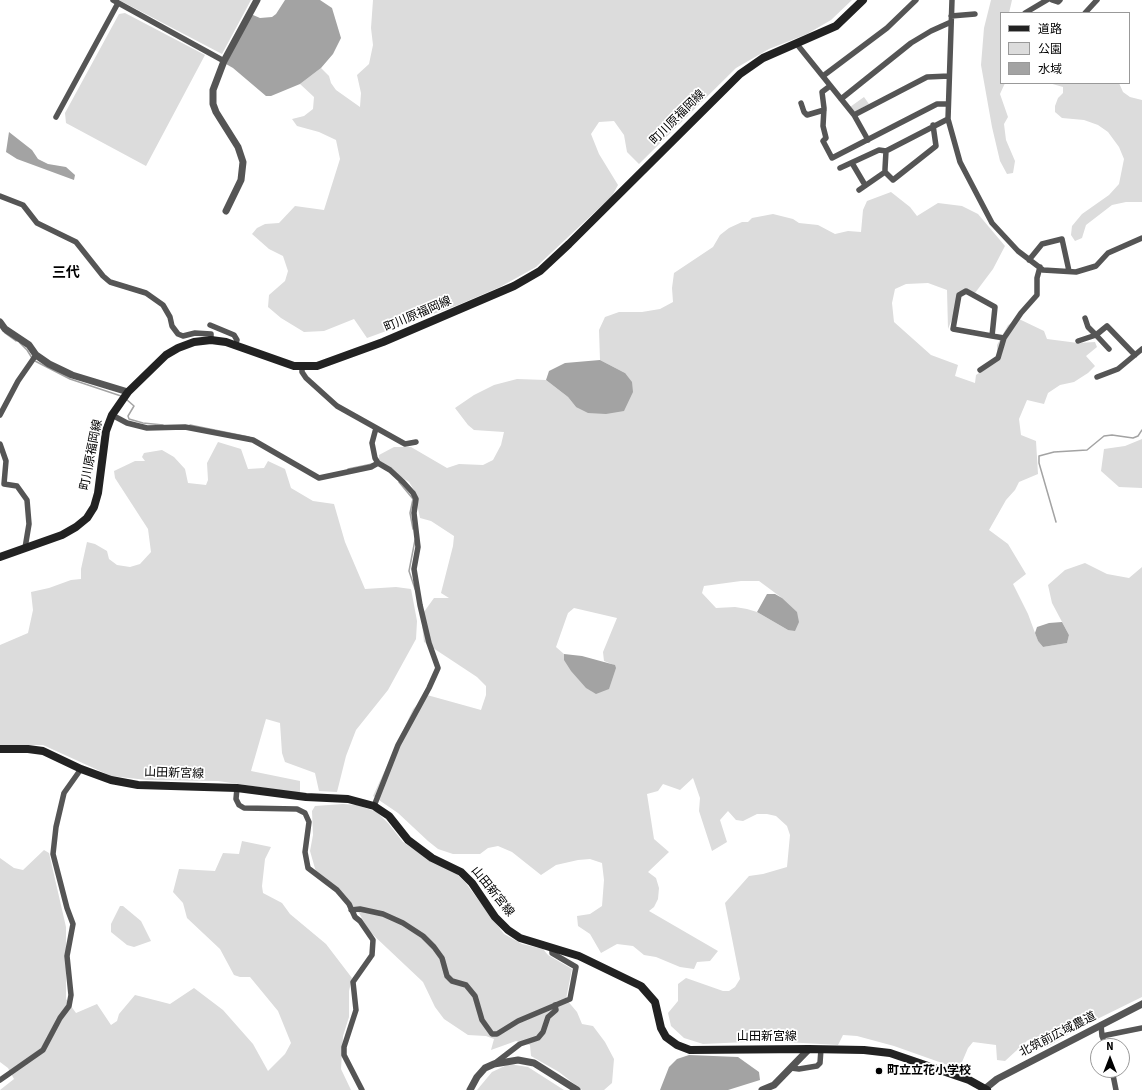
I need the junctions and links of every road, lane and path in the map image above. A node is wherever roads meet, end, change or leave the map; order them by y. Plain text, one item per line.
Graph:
1 (257, 0) edge
2 (863, 0) edge
3 (916, 0) edge
4 (952, 0) edge
5 (1046, 0) edge
6 (1052, 0) edge
7 (1060, 0) edge
8 (1097, 0) edge
9 (115, 2) edge
10 (1027, 12) edge
11 (1087, 12) edge
12 (974, 14) dead end
13 (951, 16) junction
14 (951, 22) junction
15 (796, 43) junction
16 (224, 61) junction
17 (823, 76) junction
18 (949, 76) junction
19 (830, 86) junction
20 (841, 99) junction
21 (801, 103) dead end
22 (948, 104) junction
23 (824, 110) junction
24 (854, 115) junction
25 (56, 117) dead end
26 (948, 118) junction
27 (933, 125) junction
28 (868, 140) junction
29 (886, 151) junction
30 (852, 163) junction
31 (840, 168) dead end
32 (886, 172) junction
33 (865, 185) junction
34 (859, 190) dead end
35 (0, 196) edge
36 (226, 211) dead end
37 (1142, 238) edge
38 (1029, 260) junction
39 (1040, 267) junction
40 (1069, 271) junction
41 (1085, 318) dead end
42 (0, 322) edge
43 (210, 326) dead end
44 (221, 330) junction
45 (1096, 334) junction
46 (181, 336) junction
47 (992, 336) junction
48 (211, 337) junction
49 (1004, 338) junction
50 (1078, 341) dead end
51 (183, 346) junction
52 (235, 346) junction
53 (1109, 349) dead end
54 (1142, 349) edge
55 (36, 355) junction
56 (1135, 355) junction
57 (302, 367) junction
58 (980, 370) dead end
59 (1097, 377) dead end
60 (128, 392) junction
61 (0, 413) edge
62 (112, 415) junction
63 (376, 428) junction
64 (416, 442) dead end
65 (0, 444) edge
66 (378, 463) junction
67 (25, 548) junction
68 (0, 557) edge
69 (0, 750) edge
70 (81, 769) junction
71 (237, 788) junction
72 (374, 806) junction
73 (351, 910) junction
74 (552, 948) junction
75 (1142, 1004) edge
76 (555, 1005) junction
77 (1101, 1025) junction
78 (1142, 1028) edge
79 (1102, 1036) joint
80 (810, 1049) junction
81 (821, 1049) junction
82 (494, 1064) junction
83 (791, 1068) junction
84 (1114, 1078) edge
85 (0, 1080) edge
86 (987, 1089) edge
87 (362, 1090) edge
88 (470, 1090) edge
89 (576, 1090) edge
90 (762, 1090) edge
91 (1116, 1090) edge

1 - 16 street
2 - 15 main road, 町川原福岡線
3 - 17 street
4 - 13 street
5 - 10 street
6 - 7 street
8 - 11 street
9 - 16 street
9 - 25 street
12 - 13 street
13 - 14 street
14 - 18 street
14 - 20 street
15 - 17 street
15 - 57 main road, 町川原福岡線
16 - 36 street
17 - 19 street
18 - 22 street
18 - 24 street
19 - 20 street
19 - 23 street
20 - 24 street
21 - 23 street
22 - 26 street
22 - 28 street
23 - 28 street
24 - 28 street
26 - 27 street
26 - 38 street
27 - 29 street
27 - 32 street
29 - 30 street
29 - 32 street
30 - 31 street
30 - 33 street
32 - 33 street
33 - 34 street
35 - 46 street
37 - 40 street
38 - 39 street
38 - 40 street
39 - 40 street
39 - 49 street
41 - 45 street
42 - 55 street
43 - 44 street
44 - 48 street
44 - 52 street
45 - 50 street
45 - 53 street
45 - 56 street
46 - 48 street
46 - 51 street
47 - 47 street
47 - 49 street
48 - 51 main road, 町川原福岡線
48 - 52 main road, 町川原福岡線
49 - 58 street
51 - 60 main road, 町川原福岡線
52 - 57 main road, 町川原福岡線
54 - 56 street
55 - 60 street
55 - 61 street
56 - 59 street
57 - 63 street
60 - 62 main road, 町川原福岡線
62 - 66 street
62 - 67 main road, 町川原福岡線
63 - 64 street
63 - 66 street
65 - 67 street
66 - 72 street
67 - 68 main road, 町川原福岡線
69 - 70 main road, 山田新宮線
70 - 71 main road, 山田新宮線
70 - 85 street
71 - 72 main road, 山田新宮線
71 - 73 street
72 - 74 main road, 山田新宮線
73 - 76 street
73 - 87 street
74 - 76 street
74 - 80 main road, 山田新宮線
75 - 77 street, 北筑前広域農道
76 - 82 street
77 - 79 street
77 - 86 street, 北筑前広域農道
78 - 79 street
80 - 81 main road, 山田新宮線
80 - 83 street
81 - 83 street
81 - 86 main road, 山田新宮線
82 - 88 street
82 - 89 street
83 - 90 street
84 - 91 street

